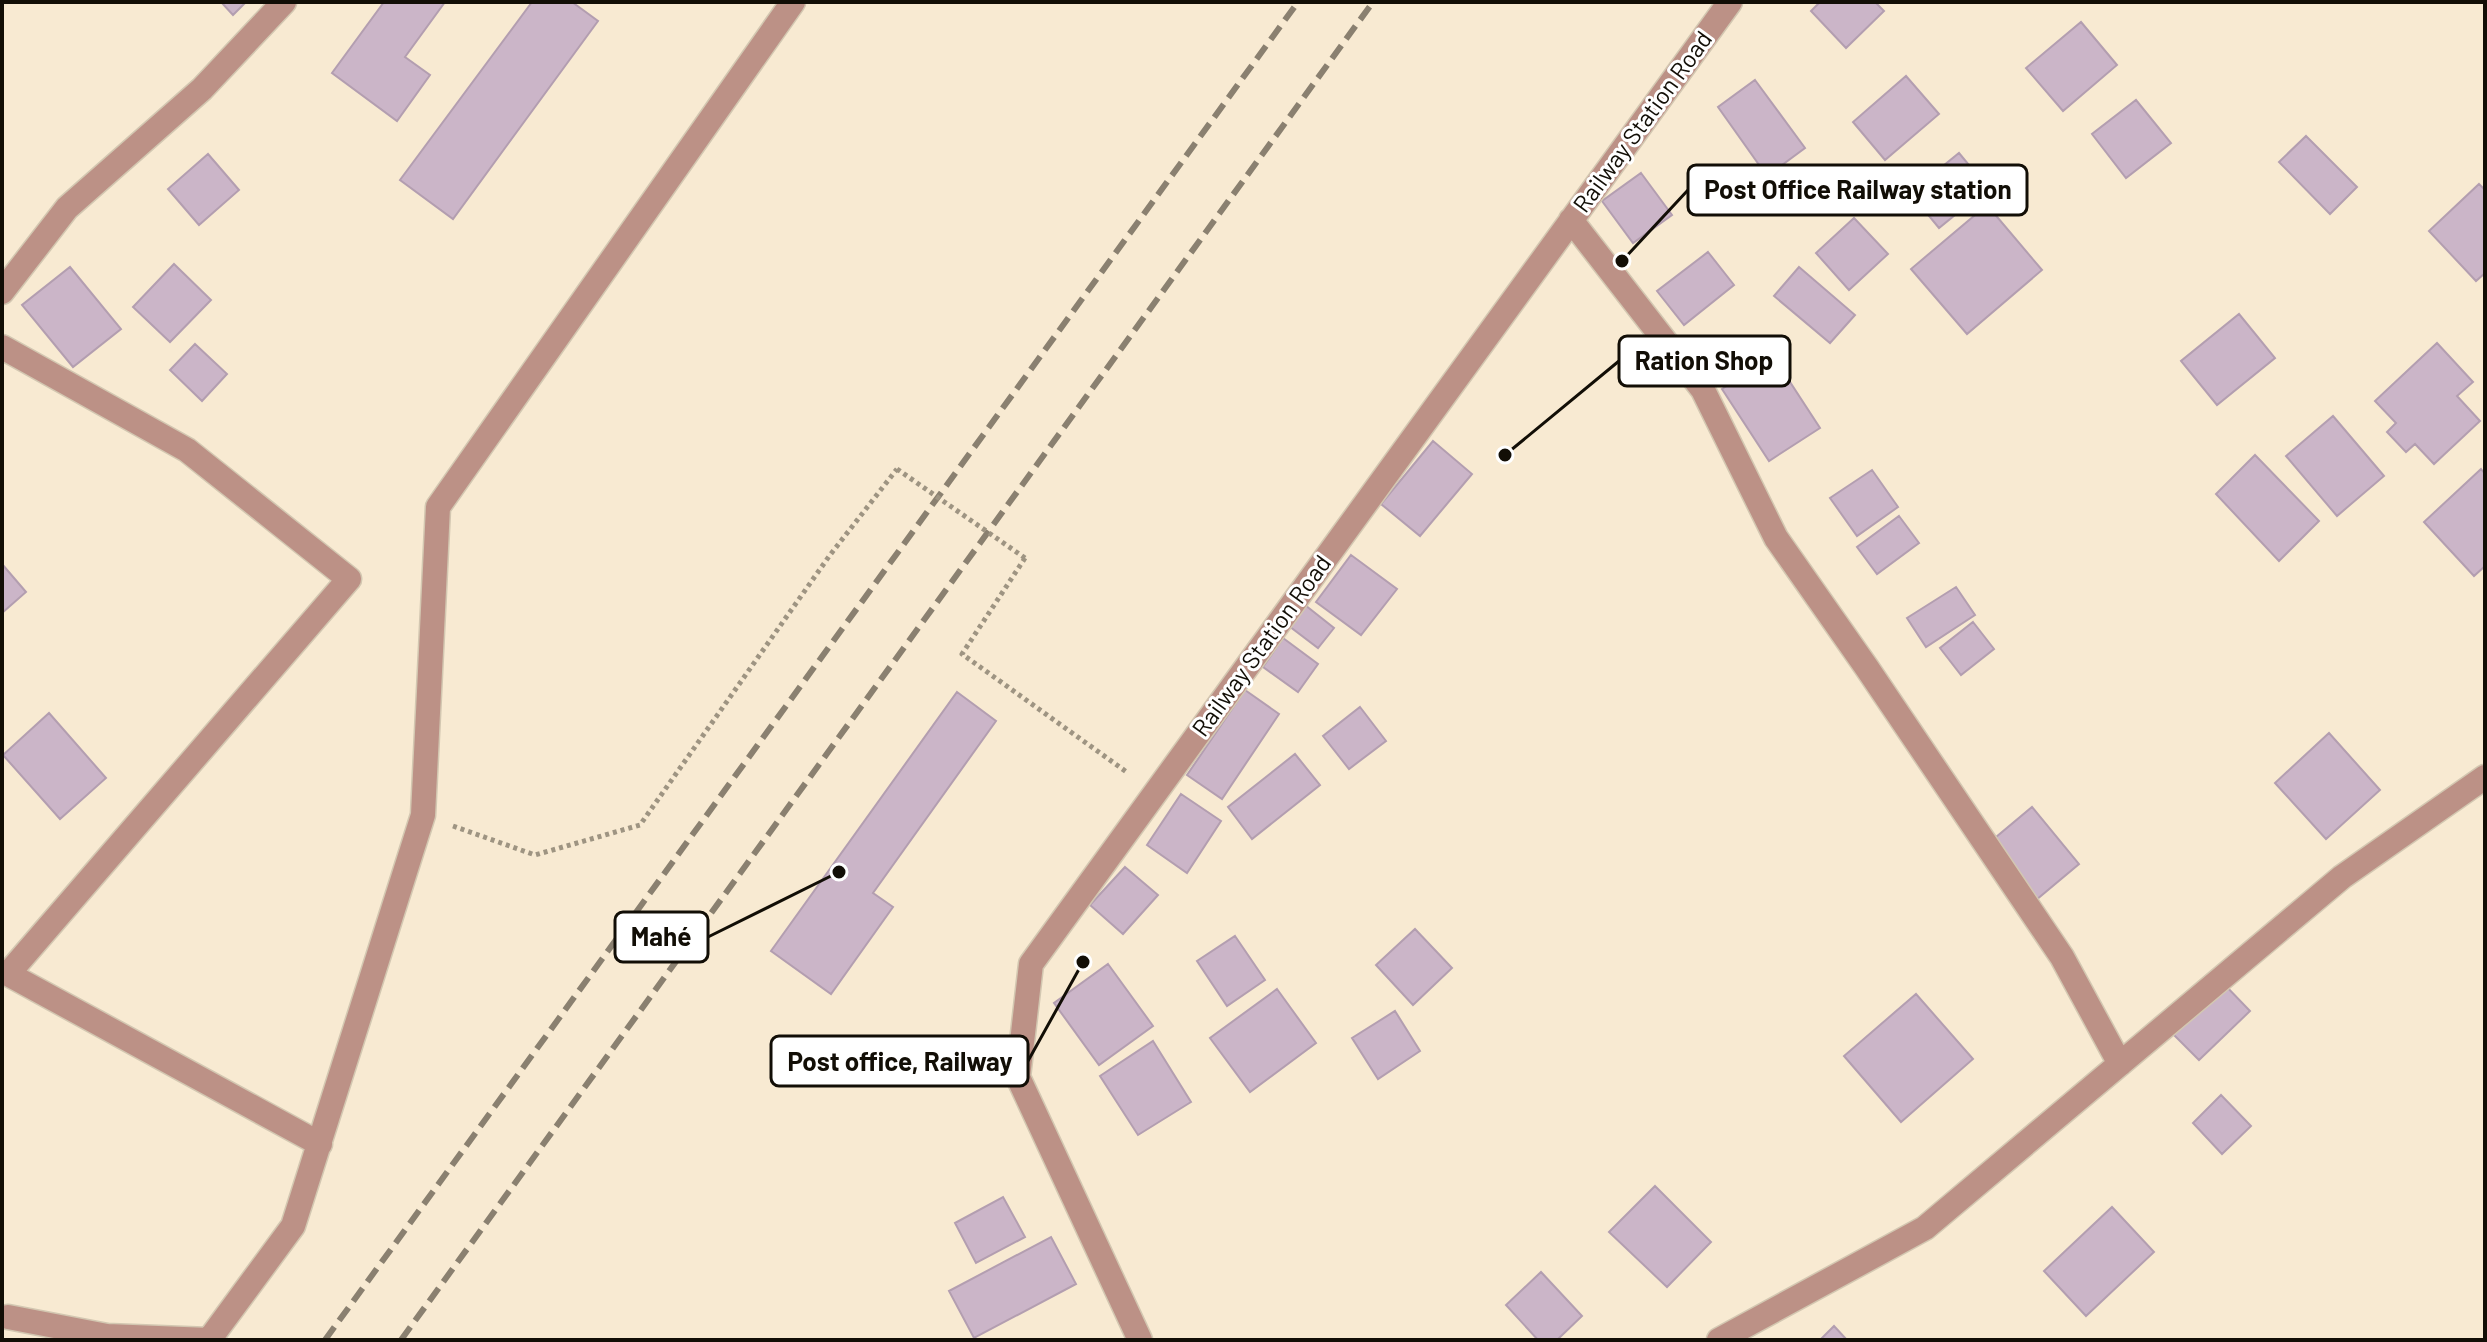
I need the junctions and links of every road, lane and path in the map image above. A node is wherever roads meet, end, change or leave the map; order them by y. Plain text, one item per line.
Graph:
1 (284, 2) edge
2 (793, 2) edge
3 (1730, 2) edge
4 (1571, 220) junction
5 (2, 292) edge
6 (2, 347) edge
7 (2485, 777) edge
8 (1155, 793) junction
9 (423, 815) junction
10 (2120, 1064) junction
11 (320, 1144) junction
12 (8, 1317) dead end
13 (209, 1340) edge
14 (1140, 1340) edge
15 (1719, 1340) edge

1 - 5 street
2 - 9 street
3 - 4 street, Railway Station Road
4 - 8 street, Railway Station Road
4 - 10 street
6 - 11 street
7 - 10 street
8 - 9 path, bridge
8 - 14 street, Railway Station Road
9 - 11 street
10 - 15 street
11 - 13 street
12 - 13 street

